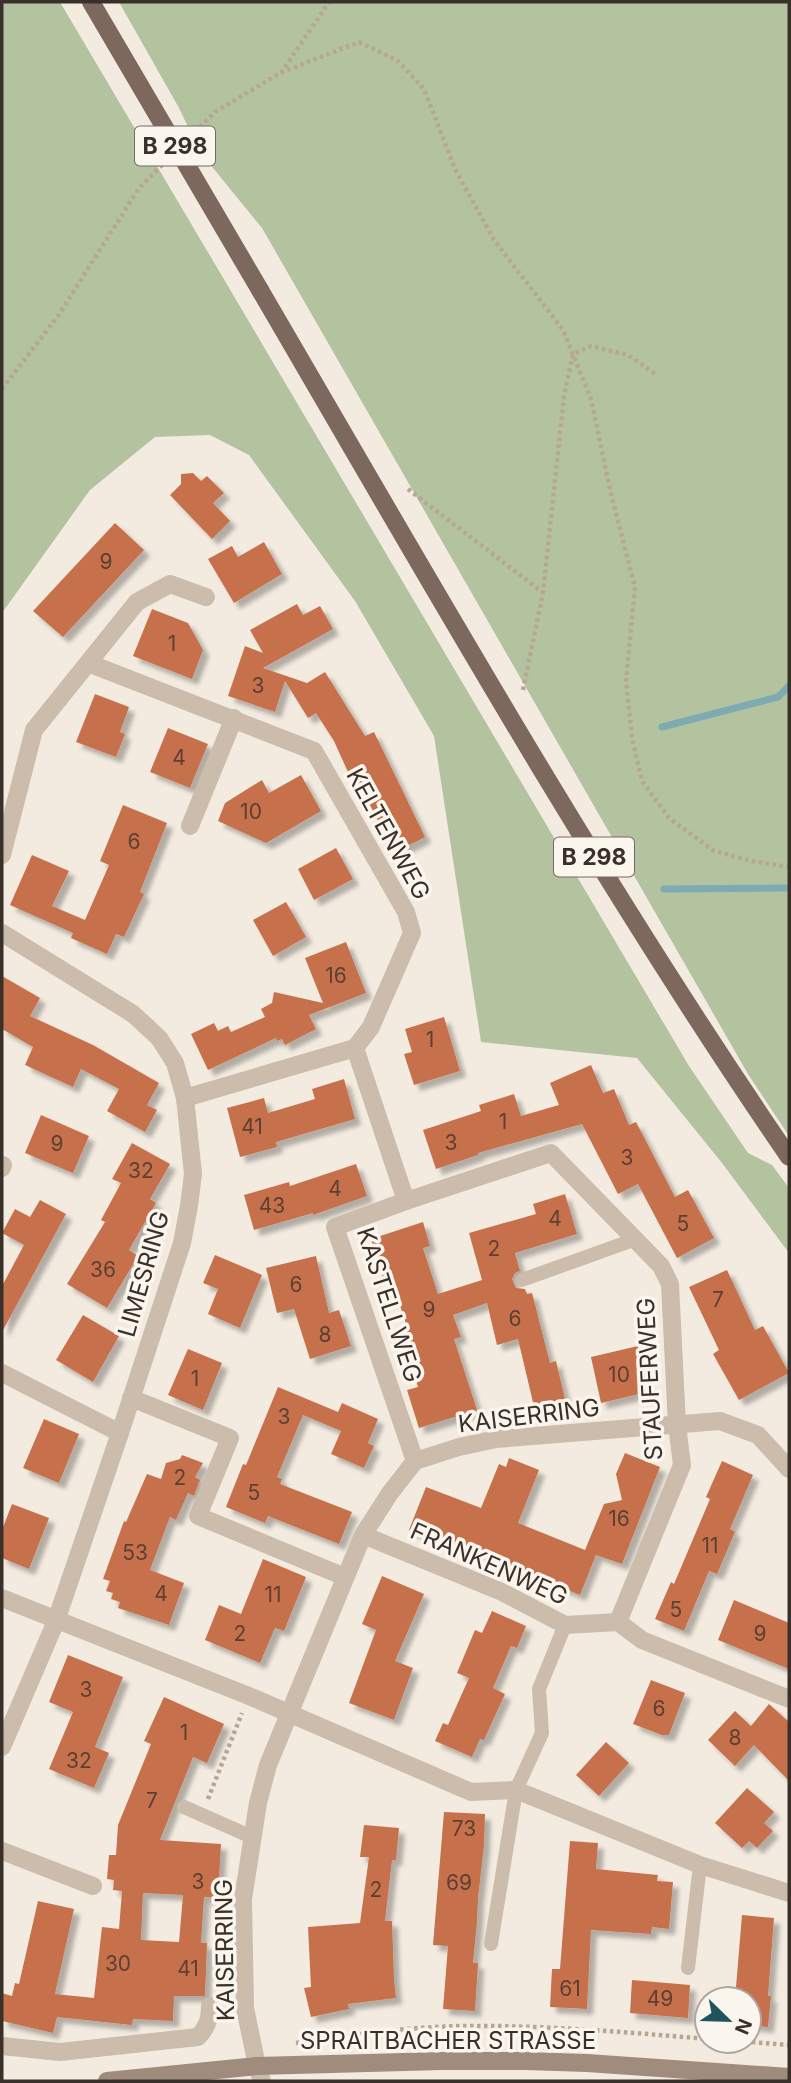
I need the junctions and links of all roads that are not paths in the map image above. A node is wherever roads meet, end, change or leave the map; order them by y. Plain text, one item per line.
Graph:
1 (91, 2) edge
2 (206, 597) dead end
3 (89, 663) junction
4 (233, 718) junction
5 (190, 826) dead end
6 (2, 855) edge
7 (2, 933) edge
8 (355, 1048) junction
9 (185, 1098) junction
10 (789, 1157) edge
11 (407, 1200) junction
12 (636, 1239) junction
13 (522, 1280) dead end
14 (2, 1373) edge
15 (131, 1398) junction
16 (677, 1425) junction
17 (120, 1433) junction
18 (415, 1461) junction
19 (789, 1469) edge
20 (363, 1535) junction
21 (345, 1577) junction
22 (2, 1598) edge
23 (56, 1621) junction
24 (618, 1622) junction
25 (565, 1625) junction
26 (789, 1699) edge
27 (289, 1713) junction
28 (2, 1746) edge
29 (516, 1790) junction
30 (184, 1807) dead end
31 (252, 1837) junction
32 (2, 1851) edge
33 (700, 1865) junction
34 (93, 1886) dead end
35 (789, 1893) edge
36 (491, 1944) dead end
37 (688, 1968) dead end
38 (210, 2006) dead end
39 (2, 2046) edge
40 (260, 2074) edge
41 (789, 2077) edge
42 (107, 2081) edge

1 - 10 main road, B 298, bridge
2 - 3 street
3 - 4 street, KELTENWEG
3 - 6 street
4 - 5 street
4 - 8 street, KELTENWEG
7 - 9 street, LIMESRING
8 - 9 street
8 - 11 street
9 - 15 street, LIMESRING
11 - 12 street, STAUFERWEG
11 - 18 street, KASTELLWEG
12 - 13 lane
12 - 16 street, STAUFERWEG
14 - 17 street
15 - 17 street, LIMESRING
15 - 21 street
16 - 18 street, KAISERRING
16 - 19 street, KAISERRING
16 - 24 street, STAUFERWEG
17 - 23 street, LIMESRING
18 - 20 street, KAISERRING
20 - 21 street, KAISERRING
20 - 25 street, FRANKENWEG
21 - 27 street, KAISERRING
22 - 23 street
23 - 27 street
23 - 28 street, LIMESRING
24 - 25 street, FRANKENWEG
24 - 26 street
25 - 29 lane
27 - 29 street
27 - 31 street, KAISERRING
29 - 33 street
29 - 36 lane
30 - 31 lane
31 - 40 street, KAISERRING
32 - 34 street
33 - 35 street
33 - 37 lane
38 - 39 street
40 - 41 street, SPRAITBACHER STRASSE
40 - 42 street, SPRAITBACHER STRASSE

